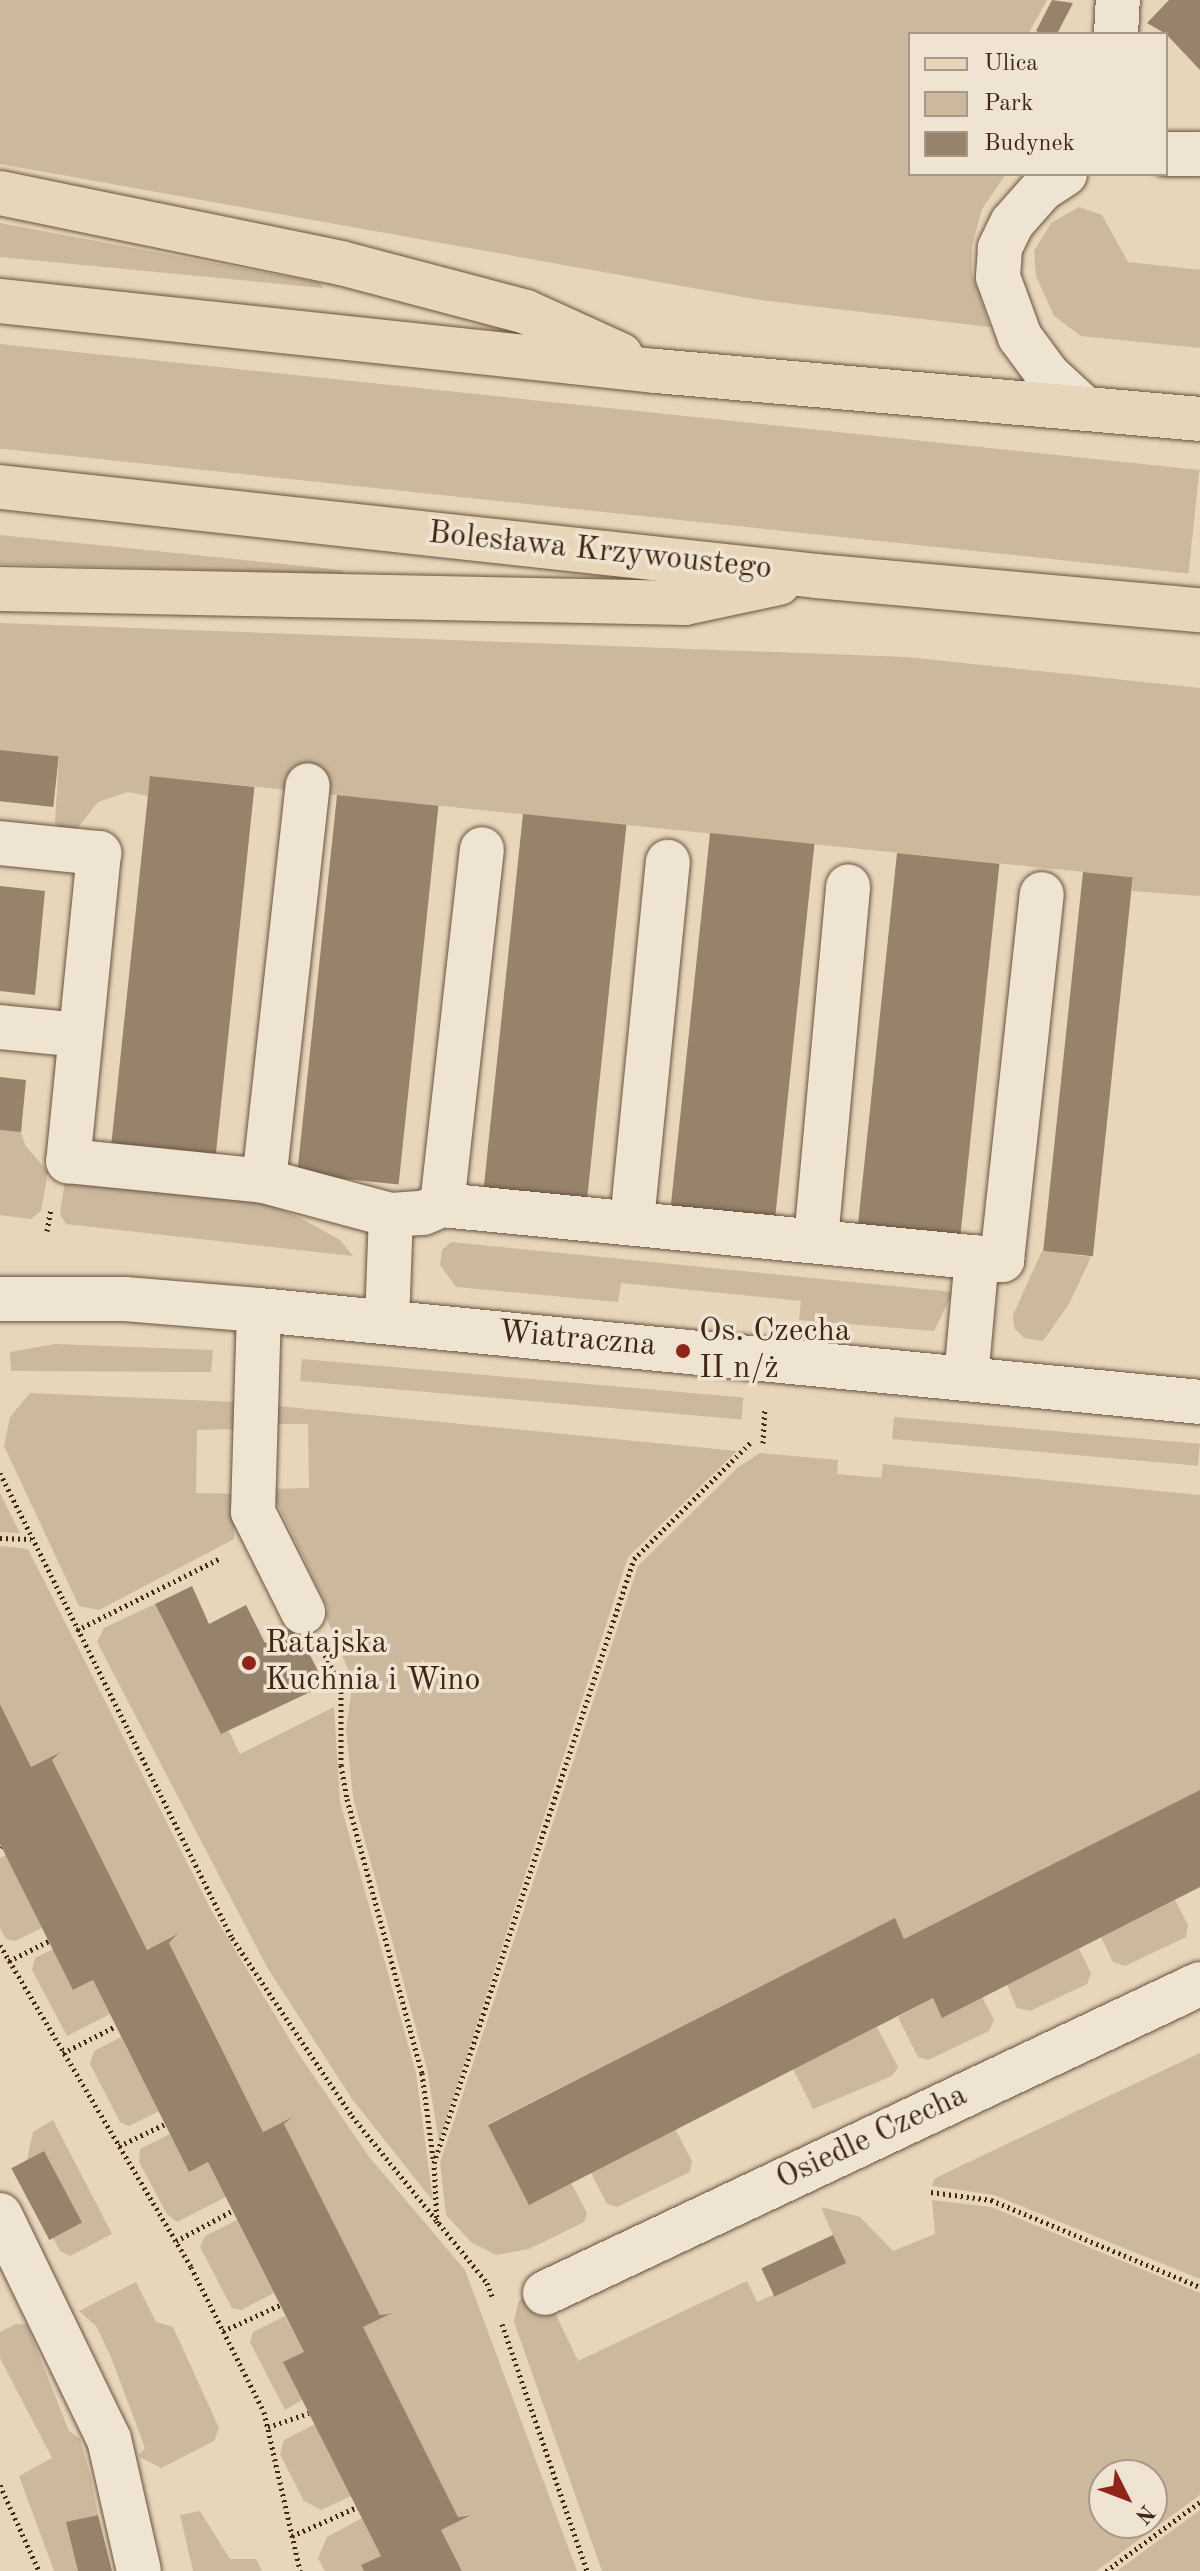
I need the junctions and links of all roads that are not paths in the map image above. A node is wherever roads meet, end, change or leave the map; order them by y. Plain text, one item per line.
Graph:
1 (1118, 0) edge
2 (1116, 32) edge
3 (1062, 176) edge
4 (0, 193) edge
5 (0, 301) edge
6 (656, 371) junction
7 (1084, 408) junction
8 (1200, 419) edge
9 (0, 487) edge
10 (816, 576) junction
11 (0, 589) edge
12 (1200, 610) edge
13 (308, 785) dead end
14 (0, 843) edge
15 (482, 849) dead end
16 (668, 862) dead end
17 (848, 886) dead end
18 (1042, 894) dead end
19 (0, 1027) edge
20 (80, 1035) junction
21 (264, 1181) junction
22 (442, 1205) junction
23 (391, 1215) junction
24 (632, 1221) junction
25 (816, 1240) junction
26 (977, 1257) junction
27 (0, 1299) edge
28 (259, 1310) junction
29 (387, 1322) junction
30 (966, 1378) junction
31 (1200, 1402) edge
32 (303, 1612) road end
33 (1200, 1984) edge
34 (0, 2215) edge
35 (545, 2293) dead end
36 (139, 2571) edge

1 - 2 street
3 - 7 street
4 - 6 main road
5 - 6 main road
6 - 7 main road
7 - 8 main road
9 - 10 main road, Bolesława Krzywoustego
10 - 11 main road
10 - 12 main road, Bolesława Krzywoustego
13 - 21 street
14 - 20 street
15 - 22 street
16 - 24 street
17 - 25 street
18 - 26 street
19 - 20 street
20 - 21 street
21 - 23 street
22 - 23 street
22 - 24 street
23 - 29 street
24 - 25 street
25 - 26 street
26 - 30 street
27 - 28 street, Wiatraczna
28 - 29 street, Wiatraczna
28 - 32 street
29 - 30 street, Wiatraczna
30 - 31 street, Wiatraczna
33 - 35 street, Osiedle Czecha
34 - 36 street

